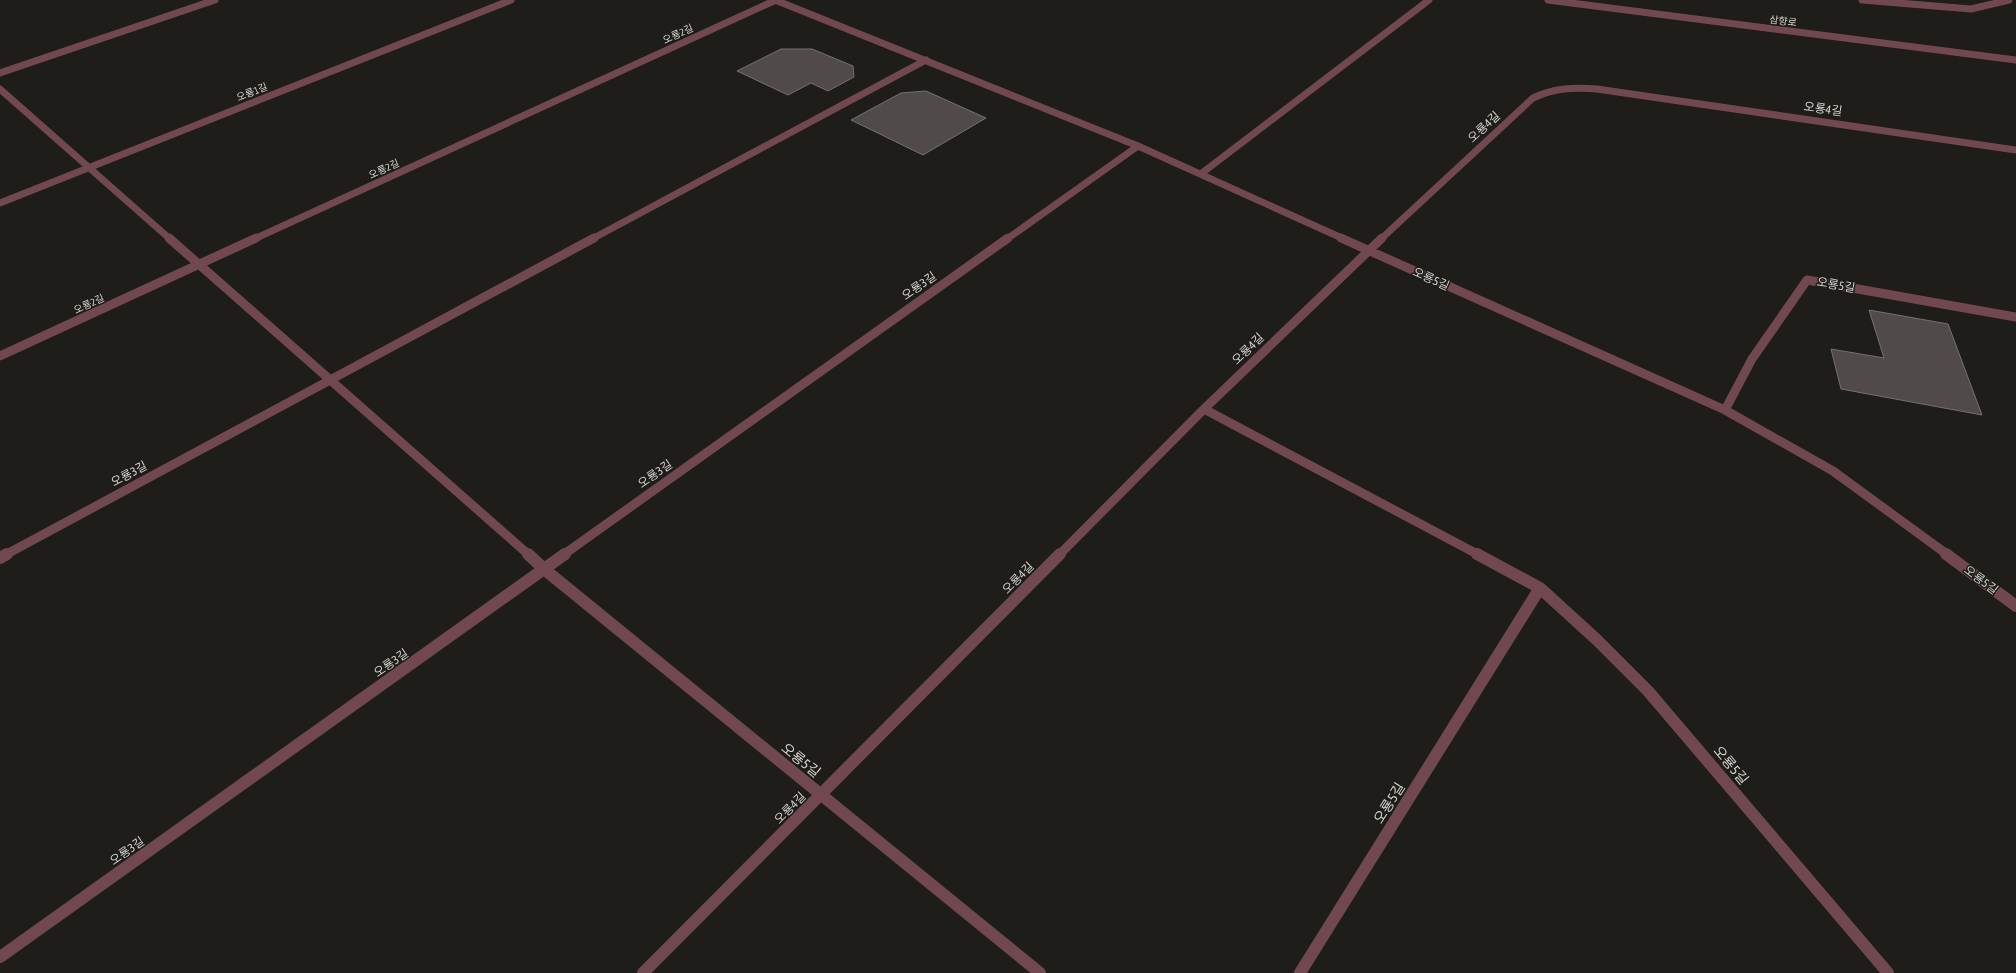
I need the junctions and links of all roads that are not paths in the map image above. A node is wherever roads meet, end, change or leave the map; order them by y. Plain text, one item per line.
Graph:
1 (215, 0) edge
2 (511, 0) edge
3 (775, 0) edge
4 (1429, 0) edge
5 (1548, 0) edge
6 (1862, 0) edge
7 (2009, 0) edge
8 (926, 60) junction
9 (2016, 60) edge
10 (0, 73) edge
11 (0, 89) edge
12 (1138, 146) junction
13 (2016, 150) edge
14 (89, 168) junction
15 (1202, 173) junction
16 (0, 203) edge
17 (1369, 251) junction
18 (199, 265) junction
19 (2016, 317) edge
20 (0, 356) edge
21 (330, 380) junction
22 (1204, 409) junction
23 (1725, 410) junction
24 (0, 558) edge
25 (544, 569) junction
26 (1540, 588) junction
27 (2016, 606) edge
28 (821, 796) junction
29 (0, 957) edge
30 (643, 973) edge
31 (1040, 973) edge
32 (1300, 973) edge
33 (1888, 973) edge

1 - 10 street
2 - 14 street, 오룡1길
3 - 8 street
3 - 18 street, 오룡2길
4 - 15 street
5 - 9 street, 삼향로
6 - 7 street
8 - 12 street
8 - 21 street, 오룡3길
11 - 14 street, 오룡5길
12 - 15 street, 오룡5길
12 - 25 street, 오룡3길
13 - 17 street, 오룡4길
14 - 16 street, 오룡1길
14 - 18 street, 오룡5길
15 - 17 street, 오룡5길
17 - 22 street, 오룡4길
17 - 23 street, 오룡5길
18 - 20 street, 오룡2길
18 - 21 street, 오룡5길
19 - 23 street, 오룡5길
21 - 24 street, 오룡3길
21 - 25 street, 오룡5길
22 - 26 street, 오룡5길
22 - 28 street, 오룡4길
23 - 27 street, 오룡5길
25 - 28 street, 오룡5길
25 - 29 street, 오룡3길
26 - 32 street, 오룡5길
26 - 33 street, 오룡5길
28 - 30 street, 오룡4길
28 - 31 street, 오룡5길

